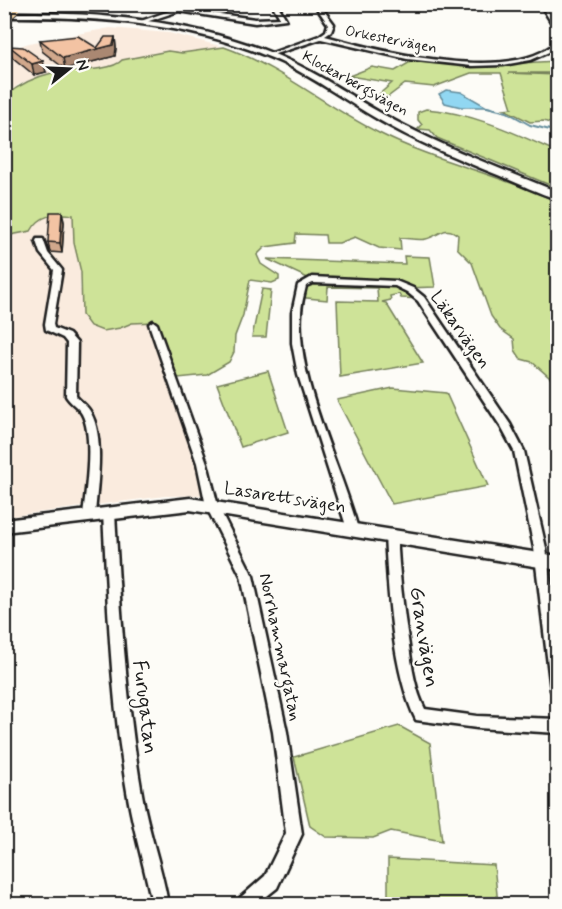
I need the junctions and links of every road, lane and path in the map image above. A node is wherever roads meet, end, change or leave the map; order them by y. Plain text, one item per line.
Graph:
1 (169, 4) edge
2 (238, 4) edge
3 (274, 4) edge
4 (316, 4) edge
5 (543, 4) edge
6 (179, 9) junction
7 (14, 10) dead end
8 (67, 11) junction
9 (203, 13) junction
10 (4, 17) edge
11 (131, 19) junction
12 (144, 21) junction
13 (558, 32) edge
14 (321, 37) junction
15 (558, 42) edge
16 (271, 55) junction
17 (558, 196) edge
18 (40, 241) dead end
19 (153, 324) dead end
20 (212, 506) junction
21 (109, 513) junction
22 (89, 515) junction
23 (4, 526) edge
24 (352, 529) junction
25 (391, 534) junction
26 (549, 562) edge
27 (558, 690) edge
28 (558, 726) edge
29 (160, 904) edge
30 (246, 904) edge

1 - 6 street
2 - 9 street
3 - 9 street
4 - 14 street
5 - 13 street
6 - 9 street
6 - 12 street
7 - 10 main road, bridge
8 - 10 main road, Klockarbergsvägen
8 - 11 main road, Klockarbergsvägen
8 - 11 main road, Klockarbergsvägen
11 - 12 main road, Klockarbergsvägen
12 - 16 main road, Klockarbergsvägen
14 - 15 street, Orkestervägen
14 - 16 street
16 - 17 main road, Klockarbergsvägen
18 - 22 street
19 - 20 street, Norrhammargatan
20 - 21 main road, Lasarettsvägen
20 - 24 main road, Lasarettsvägen
20 - 30 street, Norrhammargatan
21 - 22 main road, Lasarettsvägen
21 - 29 street, Furugatan
22 - 23 main road, Lasarettsvägen
24 - 25 main road, Lasarettsvägen
24 - 26 street, Läkarvägen
25 - 26 main road, Lasarettsvägen
25 - 28 street, Granvägen
26 - 27 street

